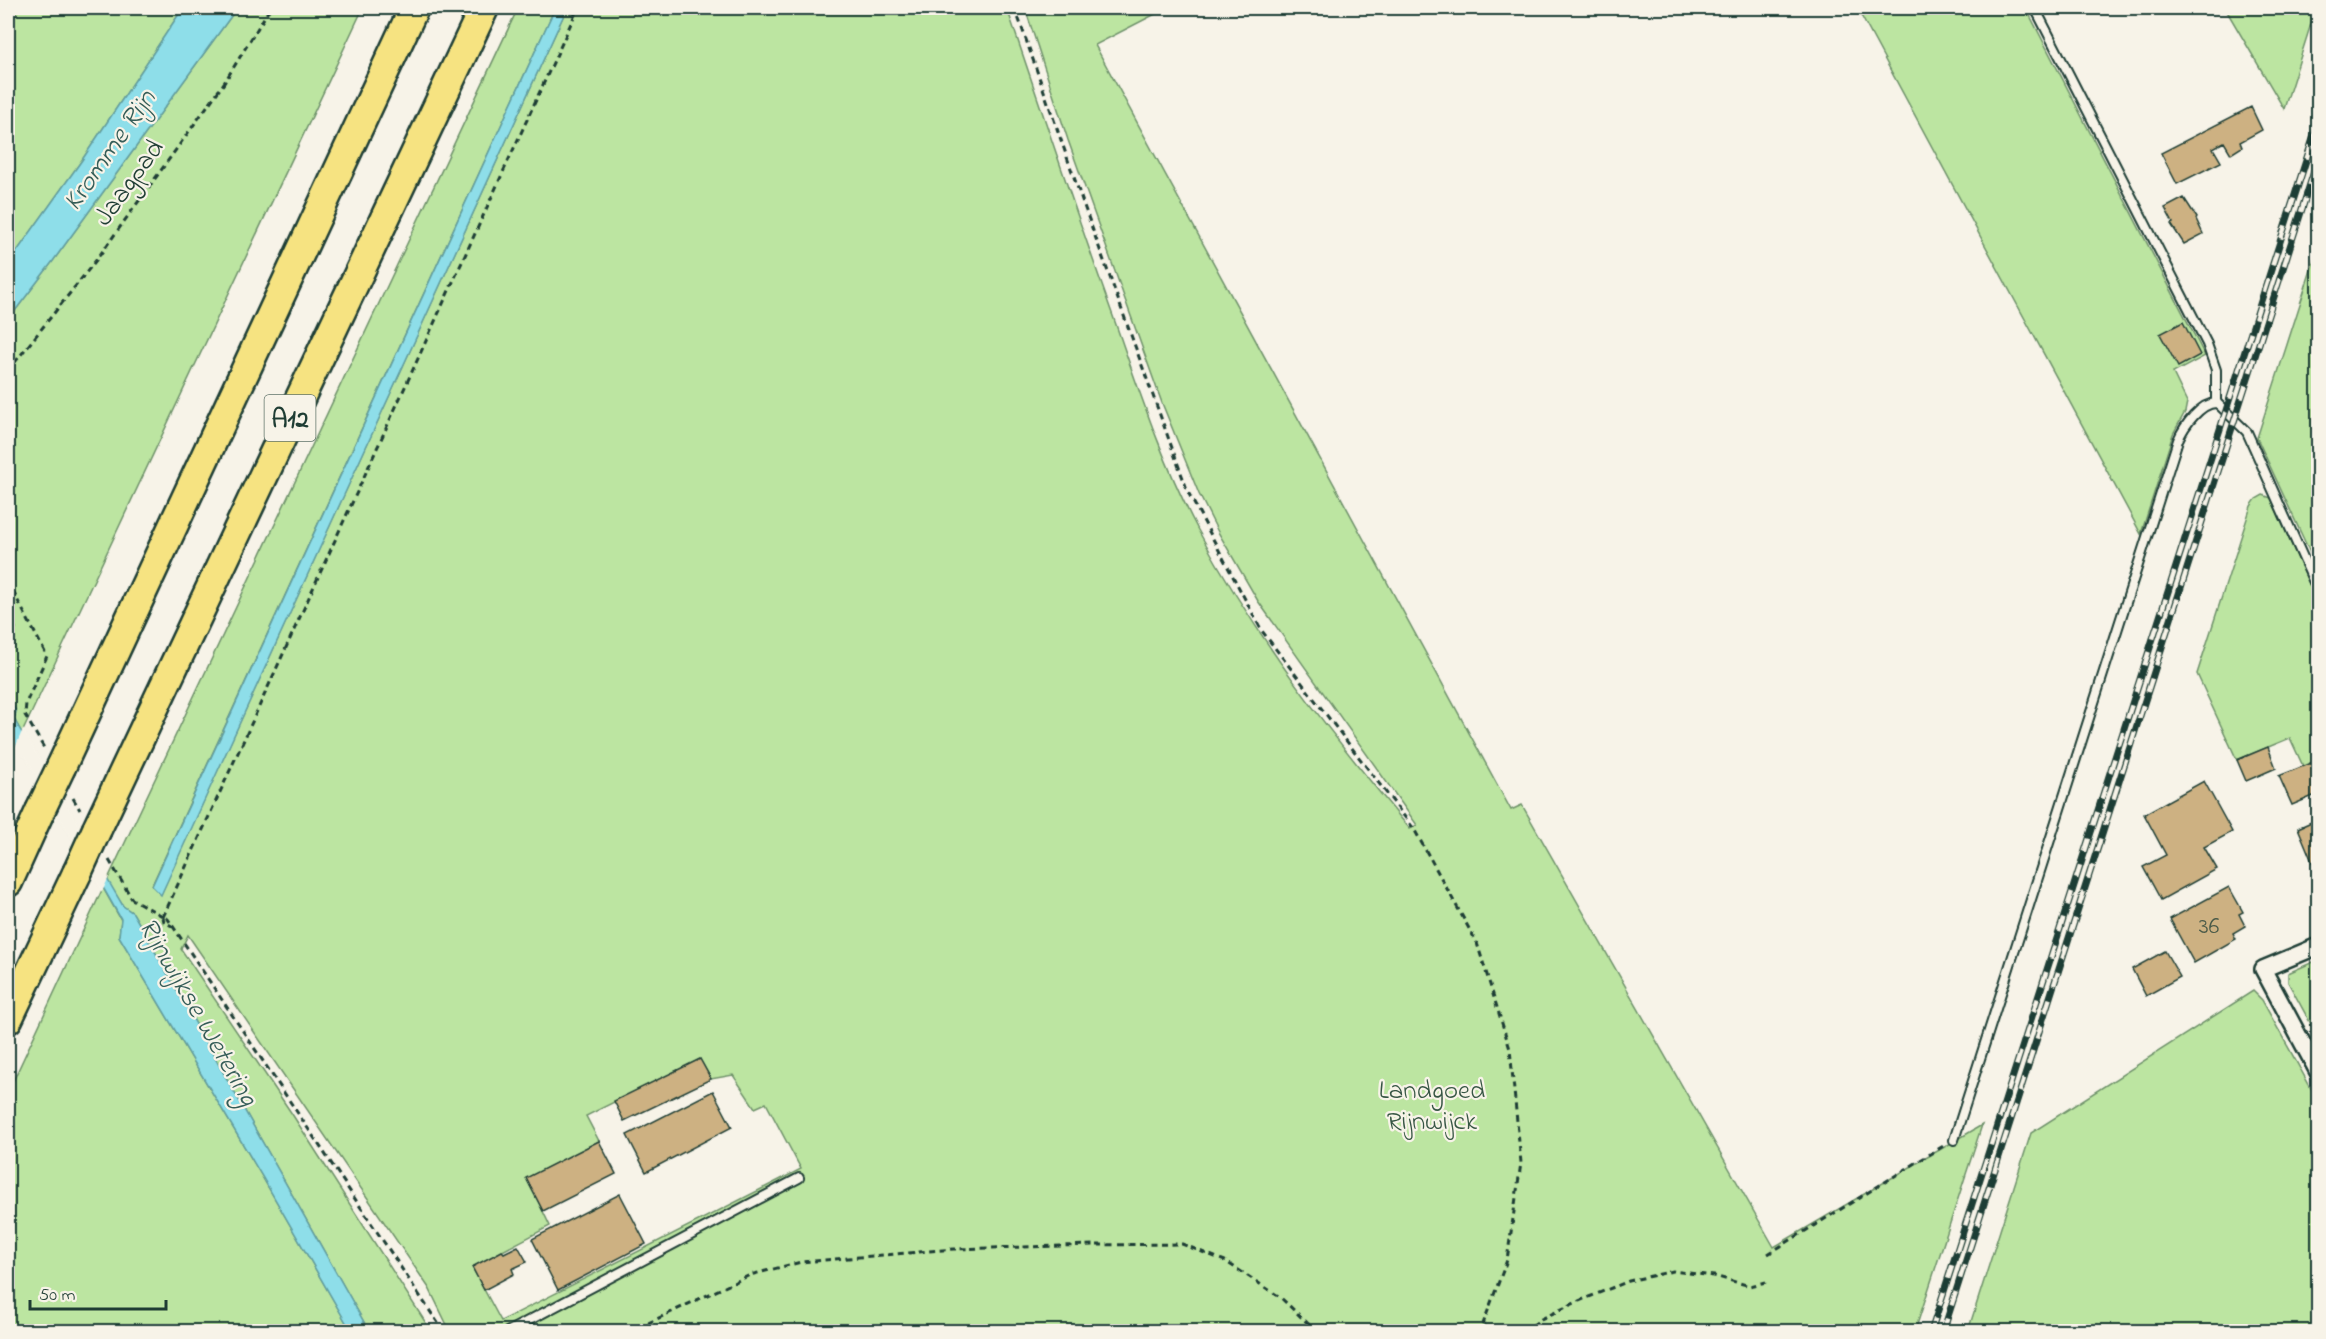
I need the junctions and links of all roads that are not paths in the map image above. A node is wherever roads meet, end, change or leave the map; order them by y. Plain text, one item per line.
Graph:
1 (414, 8) edge
2 (484, 8) edge
3 (2035, 8) edge
4 (2217, 403) junction
5 (2319, 591) edge
6 (8, 882) edge
7 (2319, 946) edge
8 (8, 1019) edge
9 (2319, 1072) edge
10 (1954, 1140) road end
11 (799, 1178) dead end
12 (507, 1332) edge

1 - 6 highway, A12, bridge
2 - 8 highway, A12, bridge
3 - 4 lane
4 - 5 lane
4 - 10 lane
7 - 9 street
11 - 12 lane

